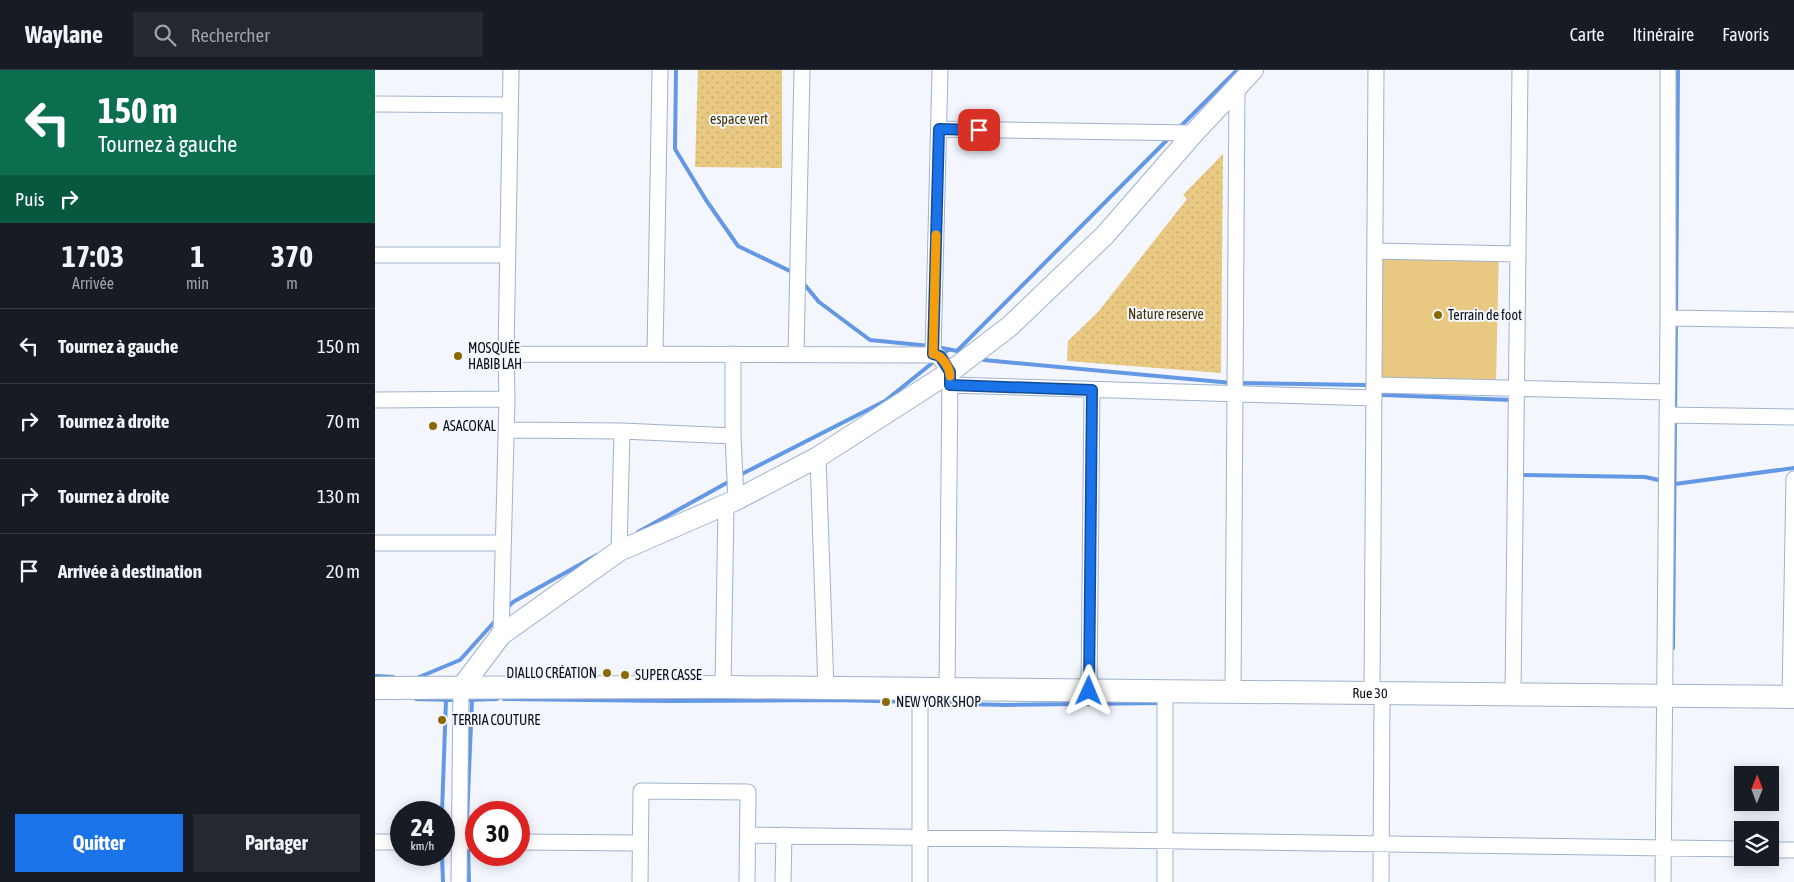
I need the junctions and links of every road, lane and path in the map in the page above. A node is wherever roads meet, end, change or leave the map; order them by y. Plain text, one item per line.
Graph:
1 (511, 70) edge
2 (660, 70) edge
3 (802, 70) edge
4 (940, 70) edge
5 (1253, 70) edge
6 (1376, 70) edge
7 (1519, 70) edge
8 (1668, 70) edge
9 (1237, 87) junction
10 (375, 104) edge
11 (510, 105) junction
12 (939, 129) junction
13 (1194, 133) junction
14 (1375, 251) junction
15 (1518, 254) junction
16 (375, 255) edge
17 (508, 255) junction
18 (1668, 318) junction
19 (1794, 320) edge
20 (506, 354) junction
21 (655, 354) junction
22 (733, 354) junction
23 (796, 354) junction
24 (933, 354) junction
25 (950, 378) junction
26 (1236, 388) junction
27 (1092, 390) junction
28 (1374, 391) junction
29 (1667, 392) junction
30 (1516, 397) junction
31 (507, 399) junction
32 (375, 400) edge
33 (1667, 415) junction
34 (1794, 416) edge
35 (507, 430) junction
36 (622, 431) junction
37 (733, 436) junction
38 (818, 457) junction
39 (1794, 479) edge
40 (731, 502) junction
41 (375, 543) edge
42 (503, 543) junction
43 (619, 551) junction
44 (501, 635) junction
45 (723, 687) junction
46 (375, 688) edge
47 (461, 688) junction
48 (826, 689) junction
49 (920, 690) junction
50 (947, 690) junction
51 (1089, 691) junction
52 (1165, 692) junction
53 (1233, 693) junction
54 (1377, 694) junction
55 (1513, 694) junction
56 (1665, 696) junction
57 (1792, 697) edge
58 (748, 835) junction
59 (784, 835) junction
60 (919, 838) junction
61 (455, 841) edge
62 (460, 841) junction
63 (465, 841) edge
64 (1165, 841) junction
65 (375, 842) edge
66 (390, 842) edge
67 (530, 842) edge
68 (640, 842) junction
69 (1381, 844) junction
70 (1663, 849) junction
71 (1734, 850) edge
72 (1779, 850) edge
73 (1794, 850) edge
74 (459, 882) edge
75 (639, 882) edge
76 (747, 882) edge
77 (783, 882) edge
78 (920, 882) edge
79 (1165, 882) edge
80 (1381, 882) edge
81 (1663, 882) edge

1 - 11 street
2 - 21 street
3 - 23 street
4 - 12 street
5 - 9 street
6 - 14 street
7 - 15 street
8 - 18 street
9 - 13 street
9 - 26 street
10 - 11 street
11 - 17 street
12 - 13 street
12 - 24 street
13 - 25 street
14 - 15 street
14 - 28 street
15 - 30 street
16 - 17 street
17 - 20 street
18 - 19 street
18 - 29 street
20 - 21 street
20 - 31 street
21 - 22 street
22 - 23 street
22 - 37 street
23 - 24 street
24 - 25 street
25 - 27 street
25 - 38 street
25 - 50 street
26 - 27 street
26 - 28 street
26 - 53 street
27 - 51 street
28 - 30 street
28 - 54 street
29 - 30 street
29 - 33 street
30 - 55 street
31 - 32 street
31 - 35 street
33 - 34 street
33 - 56 street
35 - 36 street
35 - 42 street
36 - 37 street
36 - 43 street
37 - 40 street
38 - 40 street
38 - 48 street
39 - 57 street
40 - 43 street
40 - 45 street
41 - 42 street
42 - 44 street
43 - 44 street
44 - 47 street
45 - 47 main road, Rue 30
45 - 48 main road, Rue 30
46 - 47 main road, Rue 30
47 - 62 street
48 - 49 main road, Rue 30
49 - 50 main road, Rue 30
49 - 60 street
50 - 51 main road, Rue 30
51 - 52 main road, Rue 30
52 - 53 main road, Rue 30
52 - 64 street
53 - 54 main road, Rue 30
54 - 55 main road, Rue 30
54 - 69 street
55 - 56 main road, Rue 30
56 - 57 main road, Rue 30
56 - 70 street
58 - 59 street
58 - 68 street
58 - 76 street
59 - 60 street
59 - 77 street
60 - 64 street
60 - 78 street
61 - 62 street
62 - 63 street
62 - 74 street
64 - 69 street
64 - 79 street
65 - 66 street
67 - 68 street
68 - 75 street
69 - 70 street
69 - 80 street
70 - 71 street
70 - 81 street
72 - 73 street

